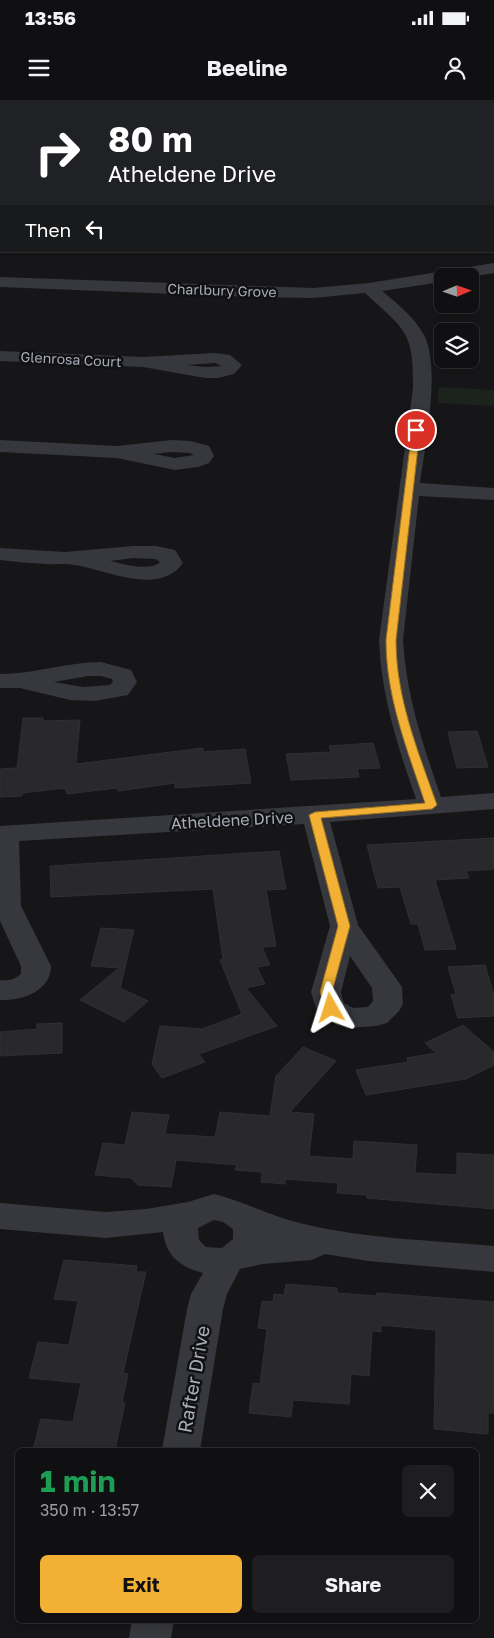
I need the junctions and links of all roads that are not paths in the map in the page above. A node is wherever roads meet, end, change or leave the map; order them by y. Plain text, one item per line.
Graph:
1 (491, 261) edge
2 (471, 268) edge
3 (434, 278) edge
4 (0, 282) edge
5 (369, 288) junction
6 (0, 356) edge
7 (143, 362) dead end
8 (0, 446) edge
9 (117, 452) dead end
10 (410, 489) junction
11 (494, 494) edge
12 (0, 554) edge
13 (74, 558) dead end
14 (494, 801) edge
15 (432, 805) junction
16 (315, 815) junction
17 (3, 833) edge
18 (3, 912) edge
19 (344, 926) dead end
20 (0, 990) edge
21 (0, 1216) edge
22 (246, 1219) junction
23 (187, 1236) junction
24 (346, 1246) junction
25 (230, 1259) junction
26 (494, 1259) edge
27 (205, 1309) junction
28 (181, 1448) edge
29 (152, 1623) edge
30 (150, 1638) edge

1 - 2 street
3 - 5 street, Charlbury Grove
4 - 5 street, Charlbury Grove
5 - 10 street
6 - 7 street, Glenrosa Court
8 - 9 street
10 - 11 street
10 - 15 street
12 - 13 street
14 - 15 street, Atheldene Drive
15 - 16 street, Atheldene Drive
16 - 17 street, Atheldene Drive
16 - 19 street
17 - 18 street
18 - 20 street
21 - 23 street
22 - 23 street
22 - 24 street
22 - 25 street
23 - 25 street
23 - 27 street, Rafter Drive
24 - 25 street
24 - 26 street
25 - 27 street, Rafter Drive
27 - 28 street, Rafter Drive
29 - 30 street

